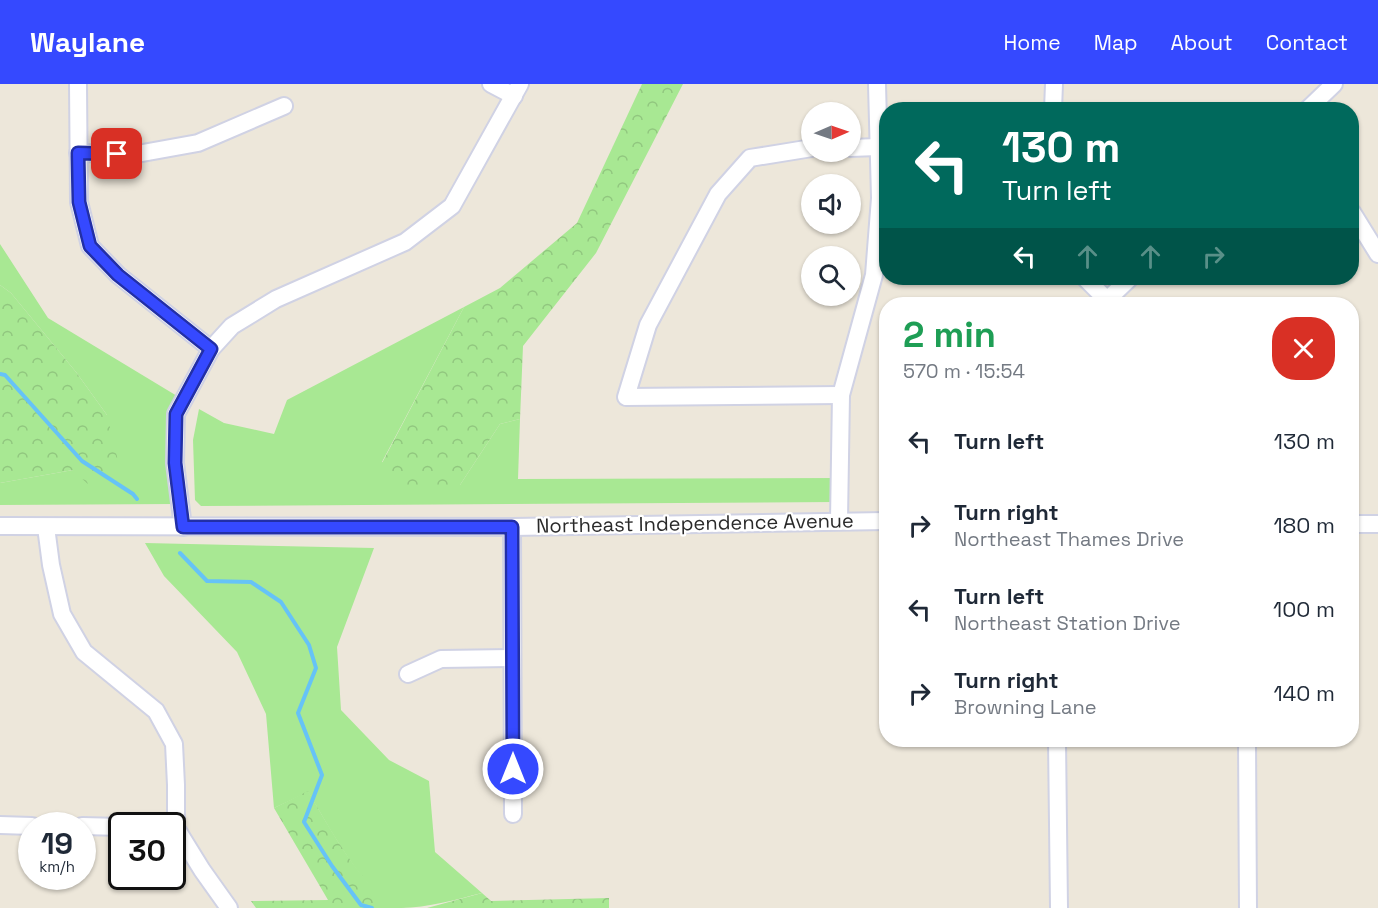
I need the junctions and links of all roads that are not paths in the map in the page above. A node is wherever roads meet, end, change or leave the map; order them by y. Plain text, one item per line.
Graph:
1 (78, 84) edge
2 (491, 84) edge
3 (877, 84) edge
4 (1054, 84) edge
5 (1334, 84) edge
6 (517, 90) edge
7 (1053, 102) edge
8 (1315, 102) edge
9 (284, 106) dead end
10 (878, 147) junction
11 (861, 148) edge
12 (801, 150) edge
13 (78, 153) junction
14 (879, 172) edge
15 (879, 211) edge
16 (1359, 224) edge
17 (1378, 254) edge
18 (1091, 285) edge
19 (1123, 285) edge
20 (1101, 297) edge
21 (1110, 297) edge
22 (211, 349) junction
23 (842, 395) junction
24 (839, 520) junction
25 (879, 520) edge
26 (1359, 524) edge
27 (1378, 524) edge
28 (0, 526) edge
29 (46, 527) junction
30 (183, 527) junction
31 (512, 527) junction
32 (512, 658) junction
33 (408, 674) dead end
34 (1058, 747) edge
35 (1247, 747) edge
36 (175, 812) edge
37 (513, 814) dead end
38 (0, 825) edge
39 (18, 826) edge
40 (186, 846) edge
41 (229, 908) edge
42 (1059, 908) edge
43 (1248, 908) edge

1 - 13 street
2 - 6 street
3 - 10 street
4 - 7 street
5 - 8 street
6 - 22 street
9 - 13 street
10 - 11 street
10 - 14 street
12 - 23 street
13 - 22 street
15 - 23 street
16 - 17 street
18 - 20 street
19 - 21 street
22 - 30 street
23 - 24 street
24 - 25 street, Northeast Independence Avenue
24 - 31 street, Northeast Independence Avenue
26 - 27 street
28 - 29 street, Northeast Independence Avenue
29 - 30 street, Northeast Independence Avenue
29 - 36 street
30 - 31 street, Northeast Independence Avenue
31 - 32 street
32 - 33 street
32 - 37 street
34 - 42 street
35 - 43 street
38 - 39 street
40 - 41 street

